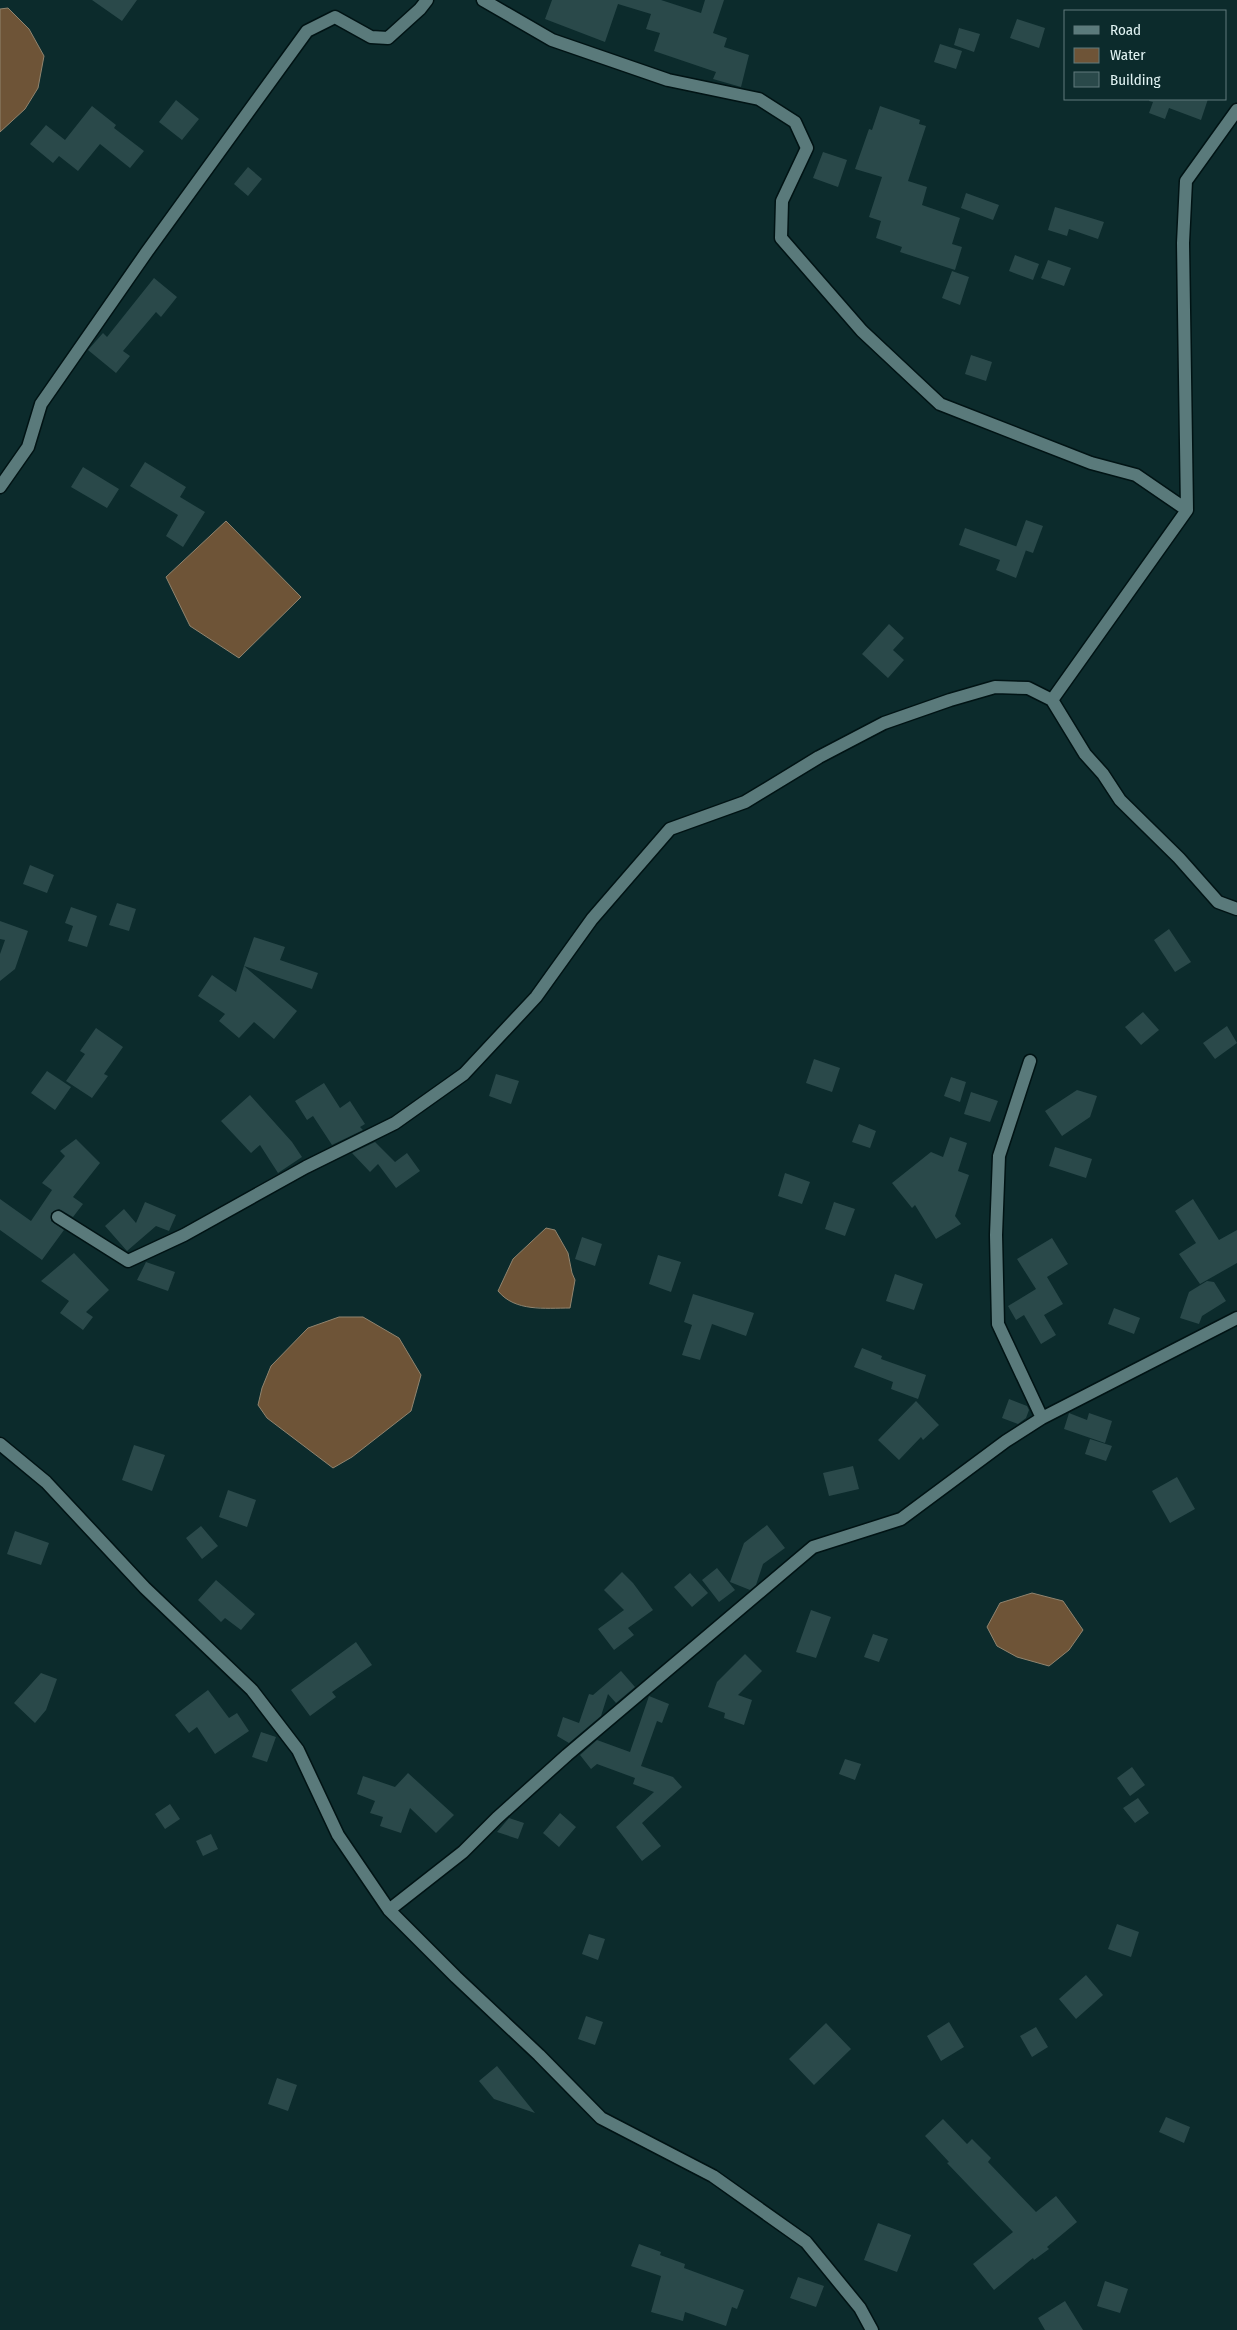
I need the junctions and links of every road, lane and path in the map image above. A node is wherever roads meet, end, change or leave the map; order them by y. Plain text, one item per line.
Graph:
1 (427, 0) edge
2 (483, 0) edge
3 (1237, 110) edge
4 (0, 487) edge
5 (1187, 510) junction
6 (1052, 700) junction
7 (1237, 909) edge
8 (1030, 1061) dead end
9 (58, 1217) dead end
10 (1237, 1318) edge
11 (1042, 1418) junction
12 (0, 1444) edge
13 (389, 1910) junction
14 (872, 2330) edge

1 - 4 street
2 - 5 street
3 - 5 street
5 - 6 street
6 - 7 street
6 - 9 street
8 - 11 street
10 - 11 street
11 - 13 street
12 - 13 street
13 - 14 street

